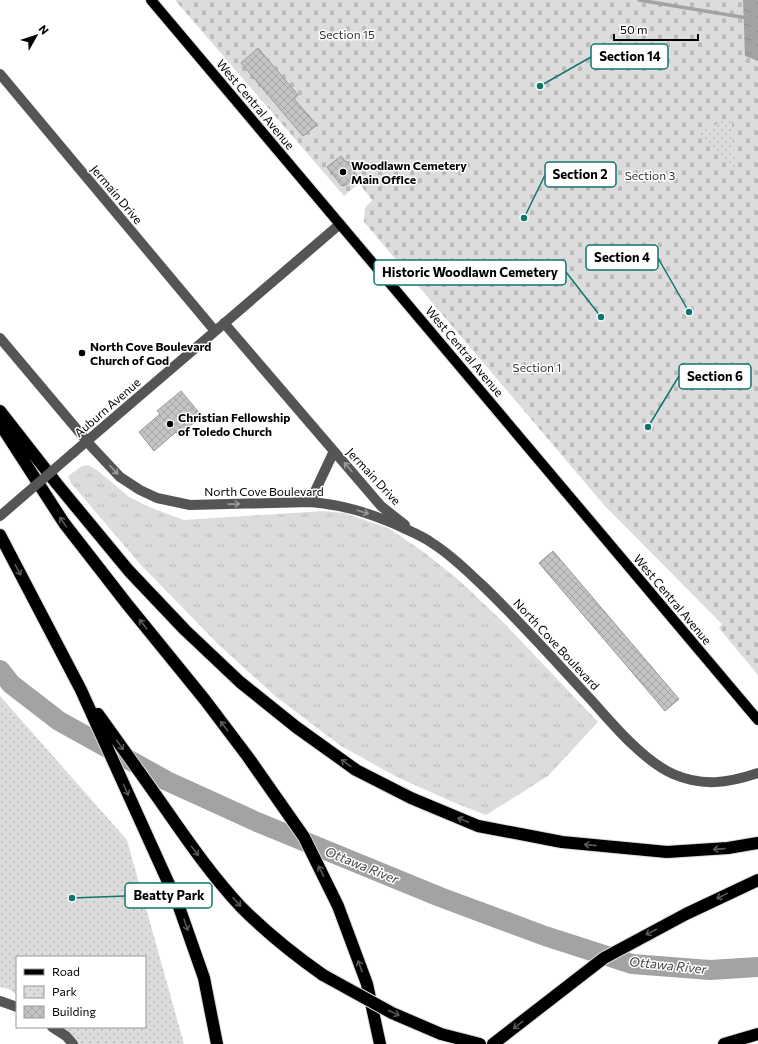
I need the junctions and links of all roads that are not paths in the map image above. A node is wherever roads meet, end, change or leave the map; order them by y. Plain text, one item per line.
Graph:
1 (151, 0) edge
2 (0, 74) edge
3 (340, 224) junction
4 (224, 323) junction
5 (215, 331) junction
6 (0, 338) edge
7 (0, 411) edge
8 (0, 424) edge
9 (88, 440) junction
10 (334, 451) junction
11 (310, 502) junction
12 (0, 516) edge
13 (416, 533) junction
14 (0, 535) edge
15 (81, 690) junction
16 (758, 720) edge
17 (758, 773) edge
18 (758, 843) edge
19 (758, 880) edge
20 (0, 1001) edge
21 (16, 1007) edge
22 (54, 1028) edge
23 (758, 1034) edge
24 (73, 1044) edge
25 (217, 1044) edge
26 (380, 1044) edge
27 (480, 1044) edge
28 (493, 1044) edge
29 (724, 1044) edge

1 - 3 main road, West Central Avenue
2 - 5 street, Jermain Drive
3 - 4 street, Auburn Avenue
3 - 16 main road, West Central Avenue
4 - 5 street, Auburn Avenue
4 - 10 street, Jermain Drive
5 - 9 street, Auburn Avenue
6 - 9 street, North Cove Boulevard
18 -> 7 highway
26 -> 8 highway
9 -> 11 street, North Cove Boulevard
9 - 12 street, Auburn Avenue, bridge
10 - 11 street, Jermain Drive
13 -> 10 street, Jermain Drive
11 -> 13 street, North Cove Boulevard
13 - 17 street, North Cove Boulevard
14 -> 15 highway
15 -> 25 highway
15 -> 27 highway, bridge
19 -> 28 highway
20 - 21 street
22 - 24 street
23 - 29 highway

